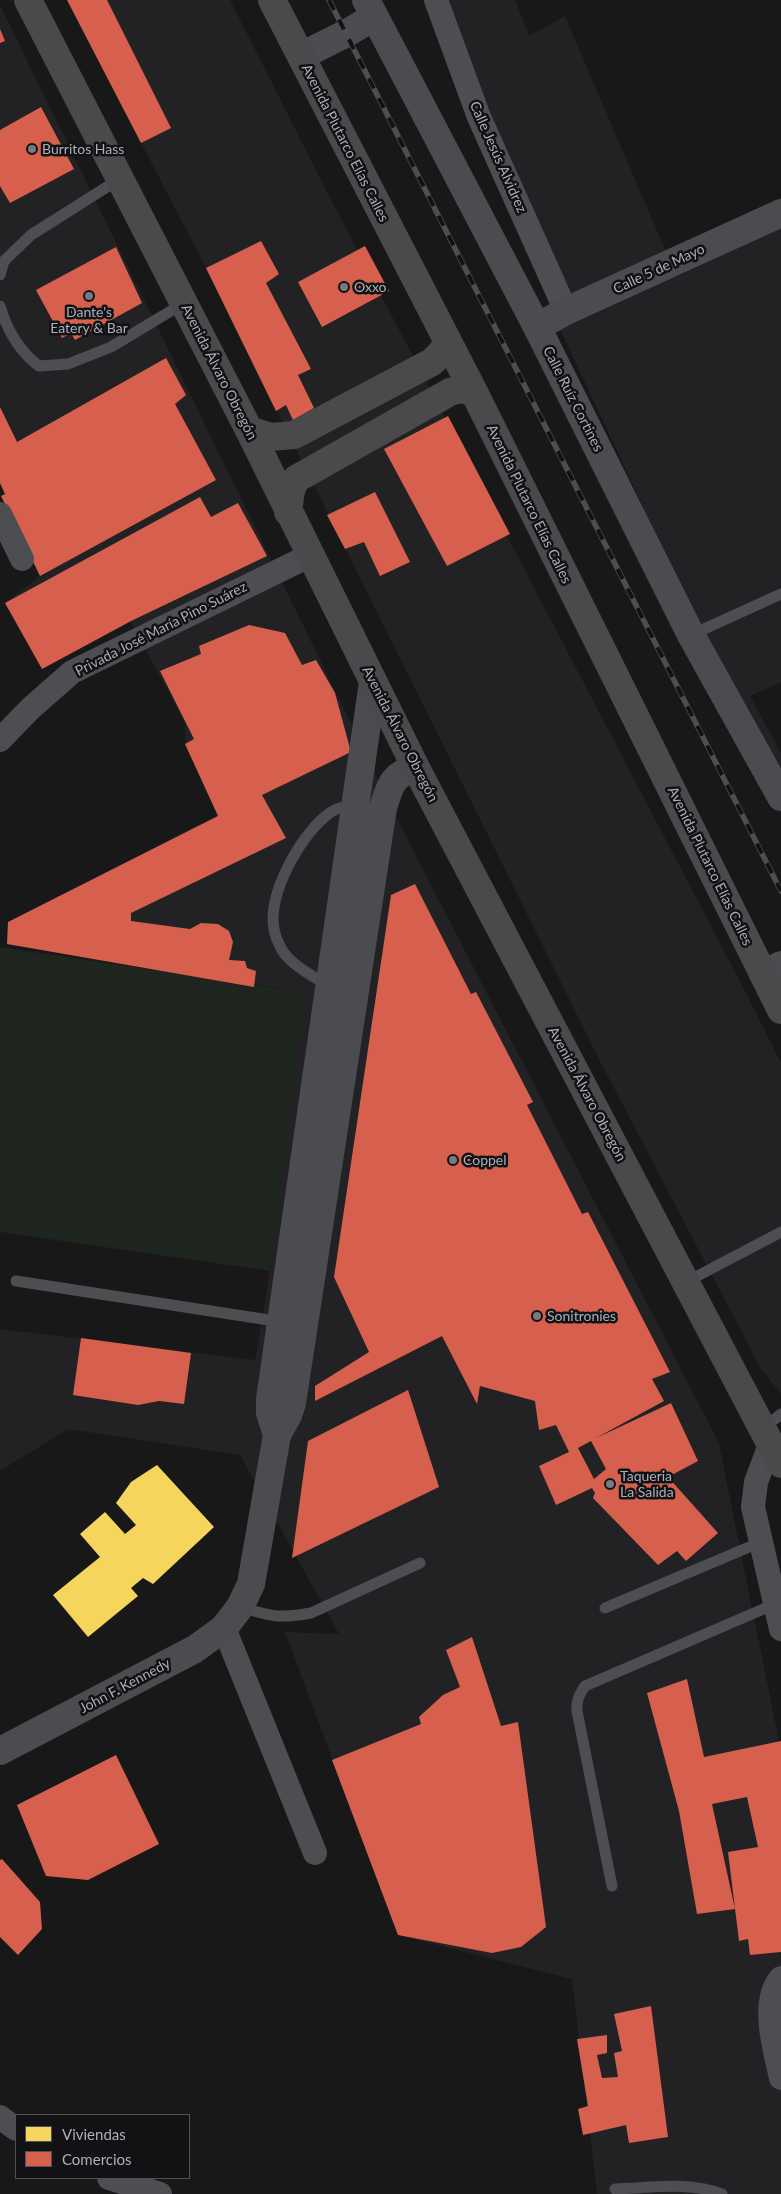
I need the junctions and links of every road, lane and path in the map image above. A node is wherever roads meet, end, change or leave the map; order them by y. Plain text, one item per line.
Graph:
1 (28, 0) edge
2 (272, 0) edge
3 (436, 0) edge
4 (370, 9) edge
5 (301, 56) junction
6 (121, 178) junction
7 (781, 214) edge
8 (0, 275) edge
9 (184, 303) junction
10 (0, 306) edge
11 (566, 312) junction
12 (537, 327) junction
13 (446, 340) junction
14 (474, 392) junction
15 (249, 430) junction
16 (288, 512) junction
17 (0, 514) edge
18 (311, 555) junction
19 (22, 559) dead end
20 (781, 594) edge
21 (691, 635) junction
22 (373, 682) junction
23 (0, 740) edge
24 (416, 768) junction
25 (781, 796) edge
26 (354, 806) junction
27 (383, 808) junction
28 (772, 969) edge
29 (328, 986) junction
30 (781, 1010) edge
31 (781, 1232) edge
32 (16, 1281) dead end
33 (686, 1282) junction
34 (292, 1324) junction
35 (777, 1434) edge
36 (761, 1542) junction
37 (420, 1563) dead end
38 (775, 1604) junction
39 (604, 1608) dead end
40 (232, 1617) junction
41 (781, 1629) edge
42 (0, 1751) edge
43 (315, 1853) dead end
44 (612, 1886) dead end
45 (781, 1978) edge
46 (781, 2078) edge
47 (0, 2118) edge
48 (15, 2128) edge
49 (112, 2179) edge
50 (615, 2189) dead end
51 (160, 2194) edge
52 (722, 2194) edge

1 - 6 highway, Avenida Álvaro Obregón
2 - 5 highway, Avenida Plutarco Elías Calles
3 - 11 street, Calle Jesús Alvidrez
4 - 5 street
4 - 12 street, Calle Ruíz Cortines
5 - 13 highway, Avenida Plutarco Elías Calles
6 - 8 lane
6 - 9 highway, Avenida Álvaro Obregón
7 - 11 street, Calle 5 de Mayo
9 - 10 lane
9 - 15 highway, Avenida Álvaro Obregón
11 - 12 street, Calle 5 de Mayo
12 - 21 street, Calle Ruíz Cortines
13 - 14 highway, Avenida Plutarco Elías Calles
13 - 15 highway
14 - 16 highway
14 - 28 highway, Avenida Plutarco Elías Calles
15 - 16 highway, Avenida Álvaro Obregón
16 - 18 highway, Avenida Álvaro Obregón
17 - 19 street
18 - 22 highway, Avenida Álvaro Obregón
18 - 23 street, Privada José María Pino Suárez
20 - 21 lane
21 - 25 street, Calle Ruíz Cortines
22 - 24 highway, Avenida Álvaro Obregón
22 - 26 street
24 - 27 street
24 - 33 highway, Avenida Álvaro Obregón
26 - 27 lane
26 - 29 street
26 - 29 lane
27 - 34 street
28 - 30 highway, Avenida Plutarco Elías Calles
29 - 34 street
31 - 33 lane
32 - 34 lane
33 - 35 highway, Avenida Álvaro Obregón
34 - 40 street
35 - 36 street
36 - 38 street
36 - 39 lane
37 - 40 lane
38 - 41 street
38 - 44 lane
40 - 42 street, John F. Kennedy
40 - 43 street
45 - 46 street
47 - 48 street
49 - 51 street
50 - 52 lane

